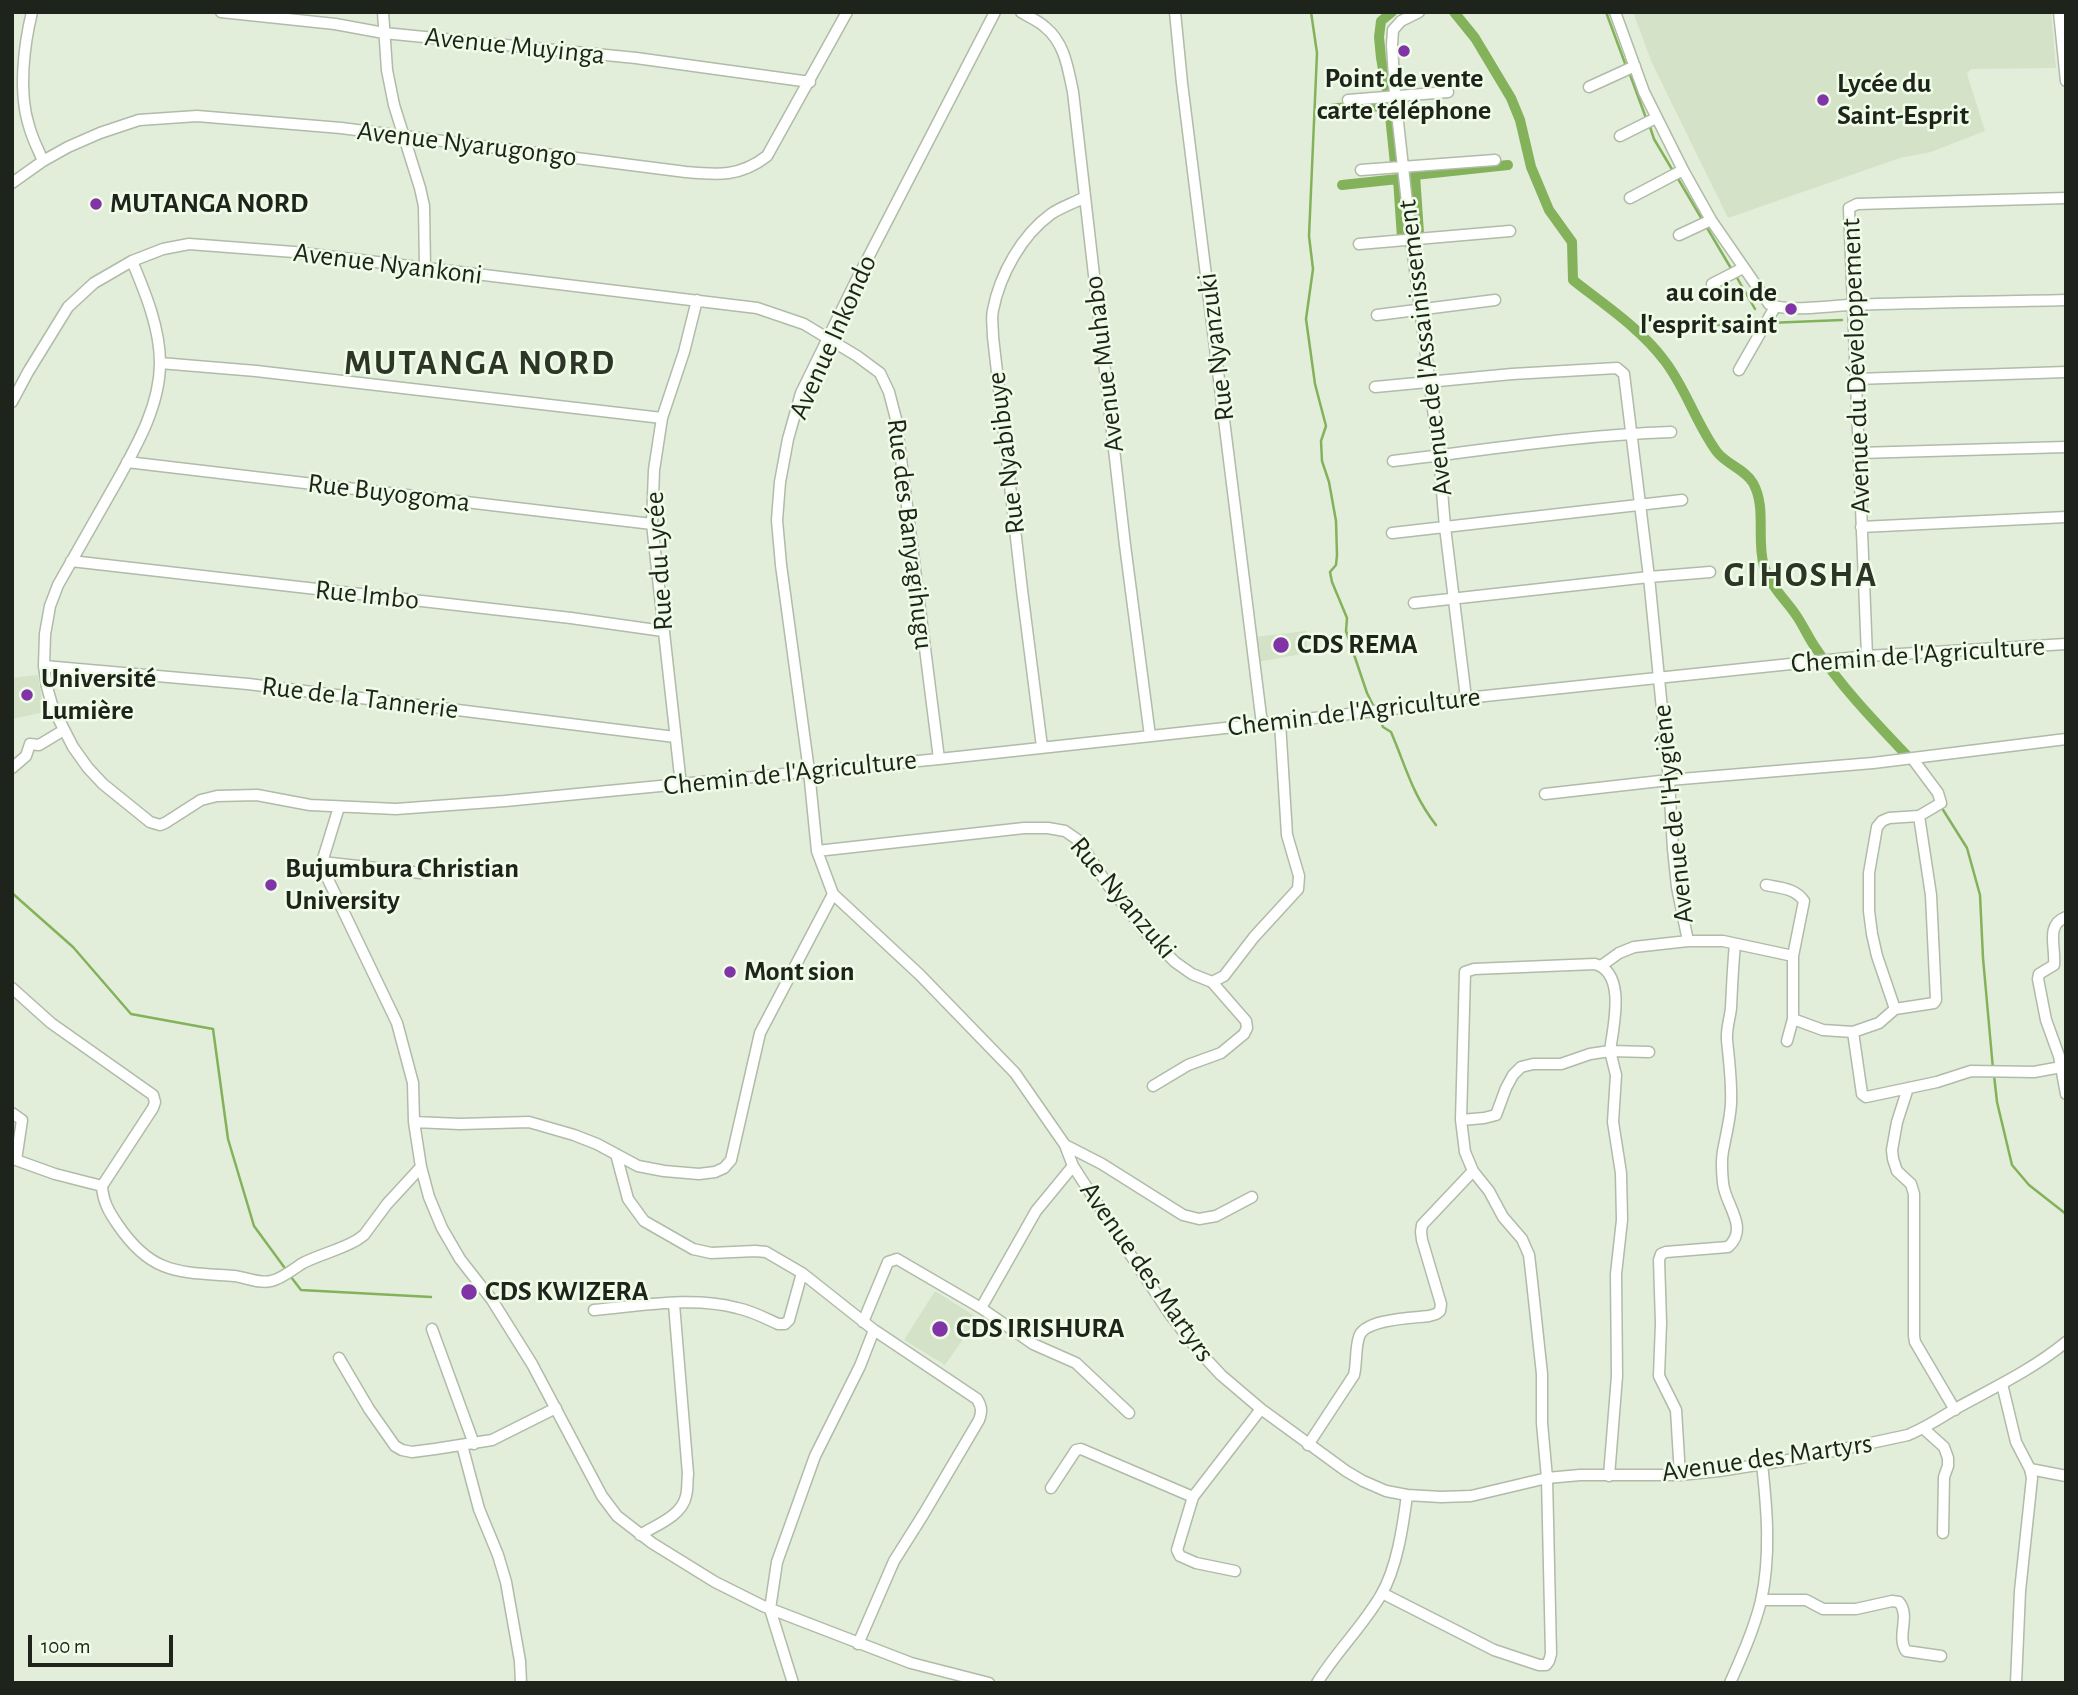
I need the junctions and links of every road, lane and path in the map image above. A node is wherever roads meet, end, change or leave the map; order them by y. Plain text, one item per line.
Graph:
1 (32, 12) edge
2 (221, 12) edge
3 (383, 12) edge
4 (847, 12) edge
5 (995, 12) edge
6 (1021, 12) edge
7 (1175, 12) edge
8 (1419, 12) edge
9 (1615, 12) edge
10 (2059, 12) edge
11 (280, 15) edge
12 (384, 33) junction
13 (1635, 66) junction
14 (2066, 81) edge
15 (810, 82) junction
16 (1589, 87) dead end
17 (1448, 92) dead end
18 (1395, 95) junction
19 (1348, 100) dead end
20 (1656, 118) junction
21 (1620, 136) dead end
22 (403, 137) junction
23 (1495, 160) dead end
24 (43, 161) junction
25 (1404, 167) junction
26 (1361, 170) dead end
27 (1683, 170) junction
28 (12, 183) edge
29 (1085, 197) junction
30 (1630, 198) dead end
31 (2066, 198) edge
32 (1711, 220) junction
33 (1510, 232) dead end
34 (1679, 235) dead end
35 (1411, 239) junction
36 (1359, 244) dead end
37 (132, 261) junction
38 (425, 268) junction
39 (1742, 268) junction
40 (1712, 284) dead end
41 (697, 300) junction
42 (1495, 300) dead end
43 (2066, 300) edge
44 (1853, 305) junction
45 (1775, 307) junction
46 (1421, 308) junction
47 (1377, 314) dead end
48 (829, 338) junction
49 (160, 363) junction
50 (1740, 370) dead end
51 (2066, 372) edge
52 (1856, 379) junction
53 (1429, 382) junction
54 (1375, 387) dead end
55 (12, 402) edge
56 (662, 418) junction
57 (1671, 432) dead end
58 (1631, 433) junction
59 (2066, 447) edge
60 (1859, 453) junction
61 (1439, 455) junction
62 (1392, 461) dead end
63 (127, 462) junction
64 (1682, 500) dead end
65 (1639, 504) junction
66 (2066, 517) edge
67 (652, 524) junction
68 (1446, 527) junction
69 (1861, 527) junction
70 (1392, 533) dead end
71 (71, 561) junction
72 (1710, 572) dead end
73 (1649, 577) junction
74 (1454, 598) junction
75 (1414, 603) dead end
76 (663, 631) junction
77 (2066, 644) edge
78 (1867, 656) junction
79 (44, 666) junction
80 (1658, 677) junction
81 (1466, 698) junction
82 (1280, 722) junction
83 (1262, 724) junction
84 (64, 730) junction
85 (1150, 736) junction
86 (675, 737) junction
87 (2066, 739) edge
88 (1042, 747) junction
89 (1912, 758) junction
90 (939, 759) junction
91 (12, 768) edge
92 (809, 771) junction
93 (1670, 780) junction
94 (681, 785) junction
95 (1545, 794) dead end
96 (339, 807) junction
97 (1919, 816) junction
98 (817, 850) junction
99 (322, 862) junction
100 (421, 873) dead end
101 (1766, 885) dead end
102 (833, 894) junction
103 (2066, 917) edge
104 (1688, 941) junction
105 (1735, 944) junction
106 (1793, 956) junction
107 (1601, 966) junction
108 (1212, 982) junction
109 (12, 988) edge
110 (1895, 1009) junction
111 (1793, 1018) junction
112 (1853, 1032) junction
113 (1787, 1041) dead end
114 (1611, 1051) junction
115 (1649, 1052) dead end
116 (2062, 1059) edge
117 (1153, 1086) dead end
118 (1908, 1088) junction
119 (2066, 1094) edge
120 (12, 1113) edge
121 (1461, 1120) junction
122 (414, 1122) junction
123 (1065, 1145) junction
124 (617, 1154) junction
125 (1073, 1166) junction
126 (421, 1167) junction
127 (1473, 1171) junction
128 (102, 1186) junction
129 (1252, 1197) dead end
130 (802, 1273) junction
131 (674, 1304) junction
132 (981, 1308) junction
133 (594, 1310) dead end
134 (863, 1322) junction
135 (432, 1329) dead end
136 (874, 1331) junction
137 (2066, 1342) edge
138 (339, 1358) dead end
139 (2002, 1384) junction
140 (556, 1408) junction
141 (1261, 1409) junction
142 (1955, 1410) junction
143 (1129, 1413) dead end
144 (1924, 1429) junction
145 (468, 1444) junction
146 (1308, 1445) junction
147 (1762, 1464) junction
148 (2030, 1469) junction
149 (1681, 1475) junction
150 (1609, 1476) junction
151 (2066, 1476) edge
152 (1547, 1478) junction
153 (1051, 1488) dead end
154 (1407, 1495) junction
155 (1193, 1497) junction
156 (1943, 1533) dead end
157 (640, 1535) junction
158 (1234, 1571) dead end
159 (1382, 1593) junction
160 (1761, 1600) junction
161 (770, 1609) junction
162 (858, 1644) junction
163 (1941, 1656) dead end
164 (521, 1683) edge
165 (793, 1683) edge
166 (989, 1683) edge
167 (1317, 1683) edge
168 (1730, 1683) edge
169 (2015, 1683) edge

1 - 24 street
2 - 11 street, Avenue Muyinga
3 - 12 street
4 - 15 street, Avenue Nyarugongo
5 - 48 street, Avenue Inkondo
6 - 29 street, Avenue Muhabo
7 - 83 street, Rue Nyanzuki
8 - 18 street, Avenue de l'Assainissement
9 - 13 street
10 - 14 street
11 - 12 street, Avenue Muyinga
12 - 15 street, Avenue Muyinga
12 - 22 street
13 - 16 street
13 - 20 street
15 - 22 street, Avenue Nyarugongo
17 - 18 street
18 - 19 street
18 - 25 street, Avenue de l'Assainissement
20 - 21 street
20 - 27 street
22 - 24 street, Avenue Nyarugongo
22 - 38 street
23 - 25 street
24 - 28 street, Avenue Nyarugongo
25 - 26 street
25 - 35 street, Avenue de l'Assainissement
27 - 30 street
27 - 32 street
29 - 85 street, Avenue Muhabo
29 - 88 street, Rue Nyabibuye
31 - 44 street, Avenue du Développement
32 - 34 street
32 - 39 street
33 - 35 street
35 - 36 street
35 - 46 street, Avenue de l'Assainissement
37 - 38 street, Avenue Nyankoni
37 - 49 street, Chemin de l'Agriculture
37 - 55 street, Avenue Nyankoni
38 - 41 street, Avenue Nyankoni
39 - 40 street
39 - 45 street
41 - 48 street, Avenue Nyankoni
41 - 56 street, Rue du Lycée
42 - 46 street
43 - 44 street
44 - 45 street
44 - 52 street, Avenue du Développement
45 - 50 street
46 - 47 street
46 - 53 street, Avenue de l'Assainissement
48 - 90 street, Rue des Banyagihugu
48 - 92 street, Avenue Inkondo
49 - 56 street
49 - 63 street, Chemin de l'Agriculture
51 - 52 street
52 - 60 street, Avenue du Développement
53 - 54 street, Avenue de l'Hygiène
53 - 58 street, Avenue de l'Hygiène
53 - 61 street, Avenue de l'Assainissement
56 - 67 street, Rue du Lycée
57 - 58 street
58 - 61 street
58 - 65 street, Avenue de l'Hygiène
59 - 60 street
60 - 69 street, Avenue du Développement
61 - 62 street
61 - 68 street, Avenue de l'Assainissement
63 - 67 street, Rue Buyogoma
63 - 71 street, Chemin de l'Agriculture
64 - 65 street
65 - 68 street
65 - 73 street, Avenue de l'Hygiène
66 - 69 street
67 - 76 street, Rue du Lycée
68 - 70 street
68 - 74 street, Avenue de l'Assainissement
69 - 78 street, Avenue du Développement
71 - 76 street, Rue Imbo
71 - 79 street, Chemin de l'Agriculture
72 - 73 street
73 - 74 street
73 - 80 street, Avenue de l'Hygiène
74 - 75 street
74 - 81 street, Avenue de l'Assainissement
76 - 86 street, Rue du Lycée
77 - 78 street, Chemin de l'Agriculture
78 - 80 street, Chemin de l'Agriculture
79 - 84 street, Chemin de l'Agriculture
79 - 86 street, Rue de la Tannerie
80 - 81 street, Chemin de l'Agriculture
80 - 93 street, Avenue de l'Hygiène
81 - 82 street, Chemin de l'Agriculture
82 - 83 street, Chemin de l'Agriculture
82 - 108 street
83 - 85 street, Chemin de l'Agriculture
84 - 91 street
84 - 96 street, Chemin de l'Agriculture
85 - 88 street, Chemin de l'Agriculture
86 - 94 street, Rue du Lycée
87 - 89 street
88 - 90 street, Chemin de l'Agriculture
89 - 93 street
89 - 97 street
90 - 92 street, Chemin de l'Agriculture
92 - 94 street, Chemin de l'Agriculture
92 - 98 street, Avenue des Martyrs
93 - 95 street
93 - 104 street, Avenue de l'Hygiène
94 - 96 street, Chemin de l'Agriculture
96 - 99 street
97 - 110 street
97 - 110 street
98 - 102 street, Avenue des Martyrs
98 - 108 street, Rue Nyanzuki
99 - 100 street
99 - 122 street
101 - 106 street
102 - 123 street, Avenue des Martyrs
102 - 124 street
103 - 116 street
104 - 105 street, Avenue de l'Hygiène
104 - 107 street
105 - 106 street
105 - 149 street, Avenue de l'Hygiène
106 - 111 street
107 - 114 street
107 - 121 street
108 - 117 street
109 - 128 street
110 - 112 street
111 - 112 street
111 - 113 street
112 - 118 street
114 - 115 street
114 - 121 street
114 - 150 street
116 - 118 street
116 - 119 street
118 - 142 street
120 - 128 street
121 - 127 street
122 - 124 street
122 - 126 street
123 - 125 street, Avenue des Martyrs
123 - 129 street
124 - 130 street
125 - 132 street
125 - 141 street, Avenue des Martyrs
126 - 128 street
126 - 140 street
127 - 146 street
127 - 152 street
130 - 131 street
130 - 134 street
131 - 133 street
131 - 157 street
132 - 134 street
132 - 143 street
134 - 136 street
135 - 145 street
136 - 161 street
136 - 162 street
137 - 139 street, Avenue des Martyrs
138 - 145 street
139 - 142 street, Avenue des Martyrs
139 - 148 street
140 - 145 street
140 - 157 street
141 - 146 street, Avenue des Martyrs
141 - 155 street
142 - 144 street, Avenue des Martyrs
144 - 147 street, Avenue des Martyrs
144 - 156 street
145 - 164 street
146 - 154 street, Avenue des Martyrs
147 - 149 street, Avenue des Martyrs
147 - 160 street
148 - 151 street
148 - 169 street
149 - 150 street, Avenue des Martyrs
150 - 152 street, Avenue des Martyrs
152 - 154 street, Avenue des Martyrs
152 - 159 street
153 - 155 street
154 - 159 street
155 - 158 street
157 - 161 street
159 - 167 street
160 - 163 street
160 - 168 street
161 - 162 street
161 - 165 street
162 - 166 street

